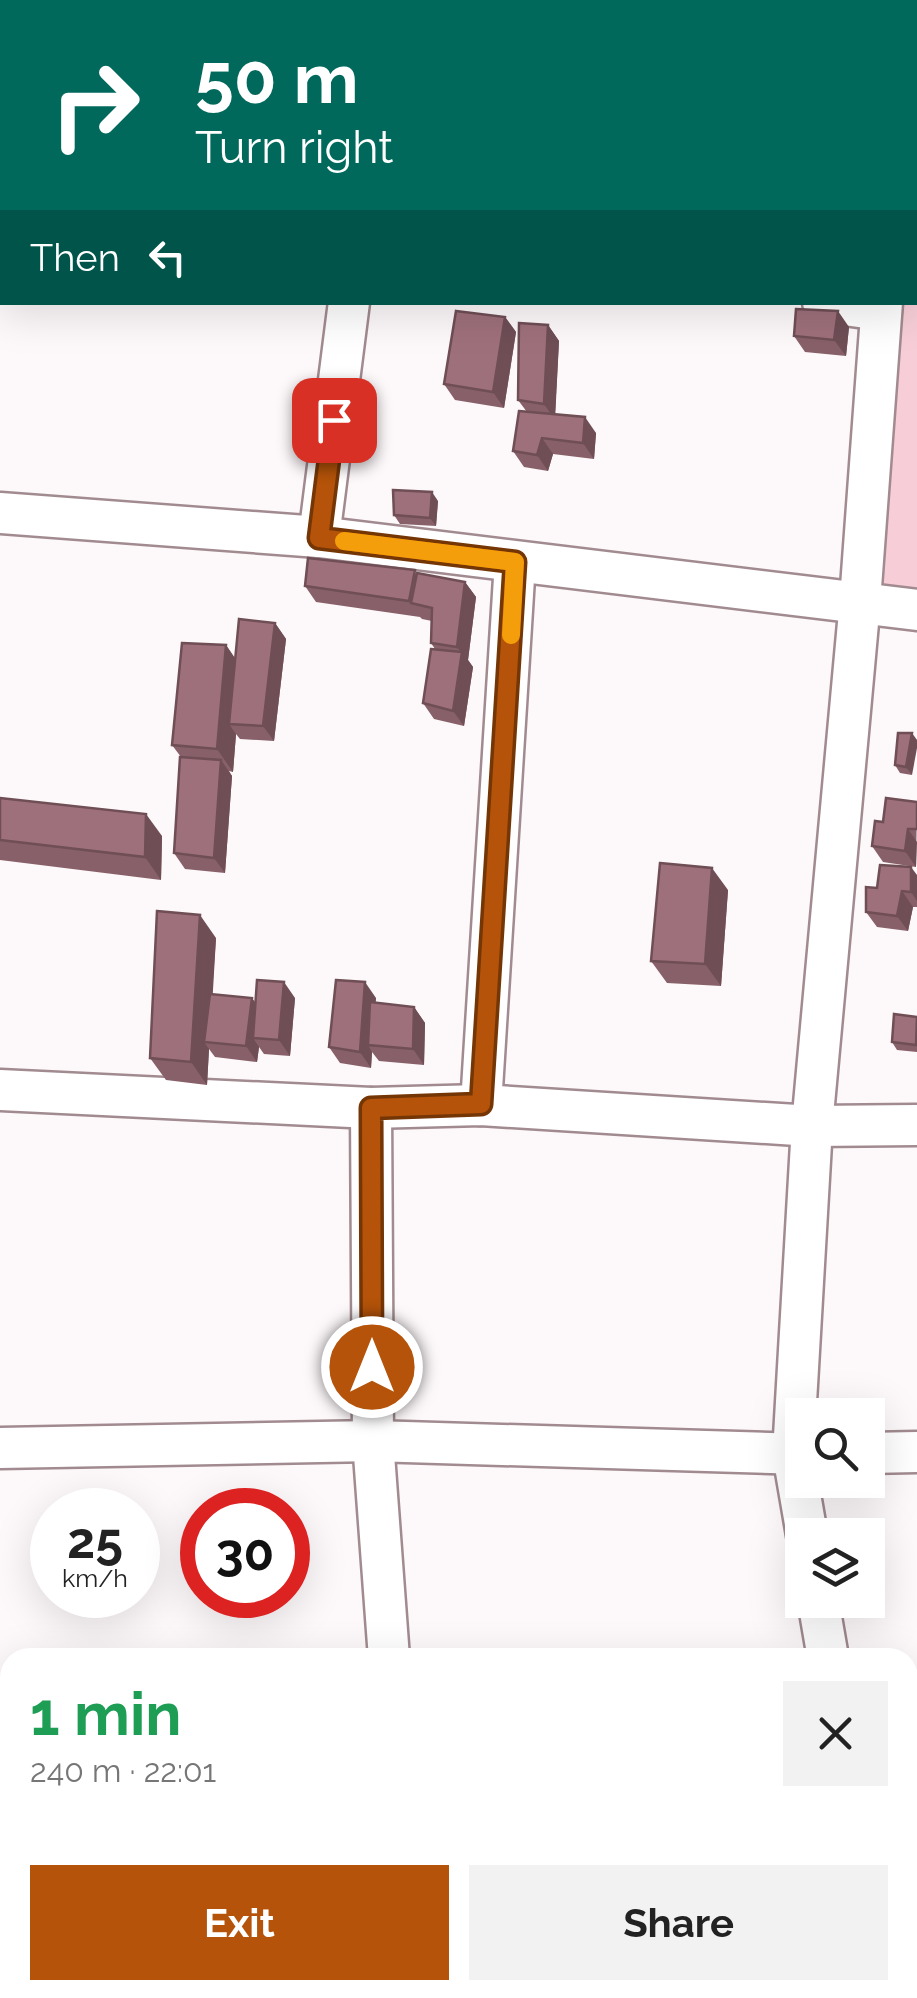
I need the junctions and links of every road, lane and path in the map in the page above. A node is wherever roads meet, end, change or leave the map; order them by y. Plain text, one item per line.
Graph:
1 (348, 305) edge
2 (882, 306) edge
3 (0, 513) edge
4 (319, 538) junction
5 (515, 562) junction
6 (860, 601) junction
7 (917, 610) edge
8 (0, 1090) edge
9 (481, 1104) junction
10 (371, 1108) junction
11 (917, 1125) edge
12 (812, 1126) junction
13 (800, 1398) edge
14 (373, 1441) junction
15 (0, 1448) edge
16 (917, 1452) edge
17 (885, 1453) edge
18 (785, 1454) edge
19 (821, 1618) edge
20 (387, 1648) edge
21 (826, 1648) edge

1 - 4 street
2 - 6 street
3 - 4 street
4 - 5 street
5 - 6 street
5 - 9 street
6 - 7 street
6 - 12 street
8 - 10 street
9 - 10 street
9 - 12 street
10 - 14 street
11 - 12 street
12 - 13 street
14 - 15 street
14 - 18 street
14 - 20 street
16 - 17 street
19 - 21 street

